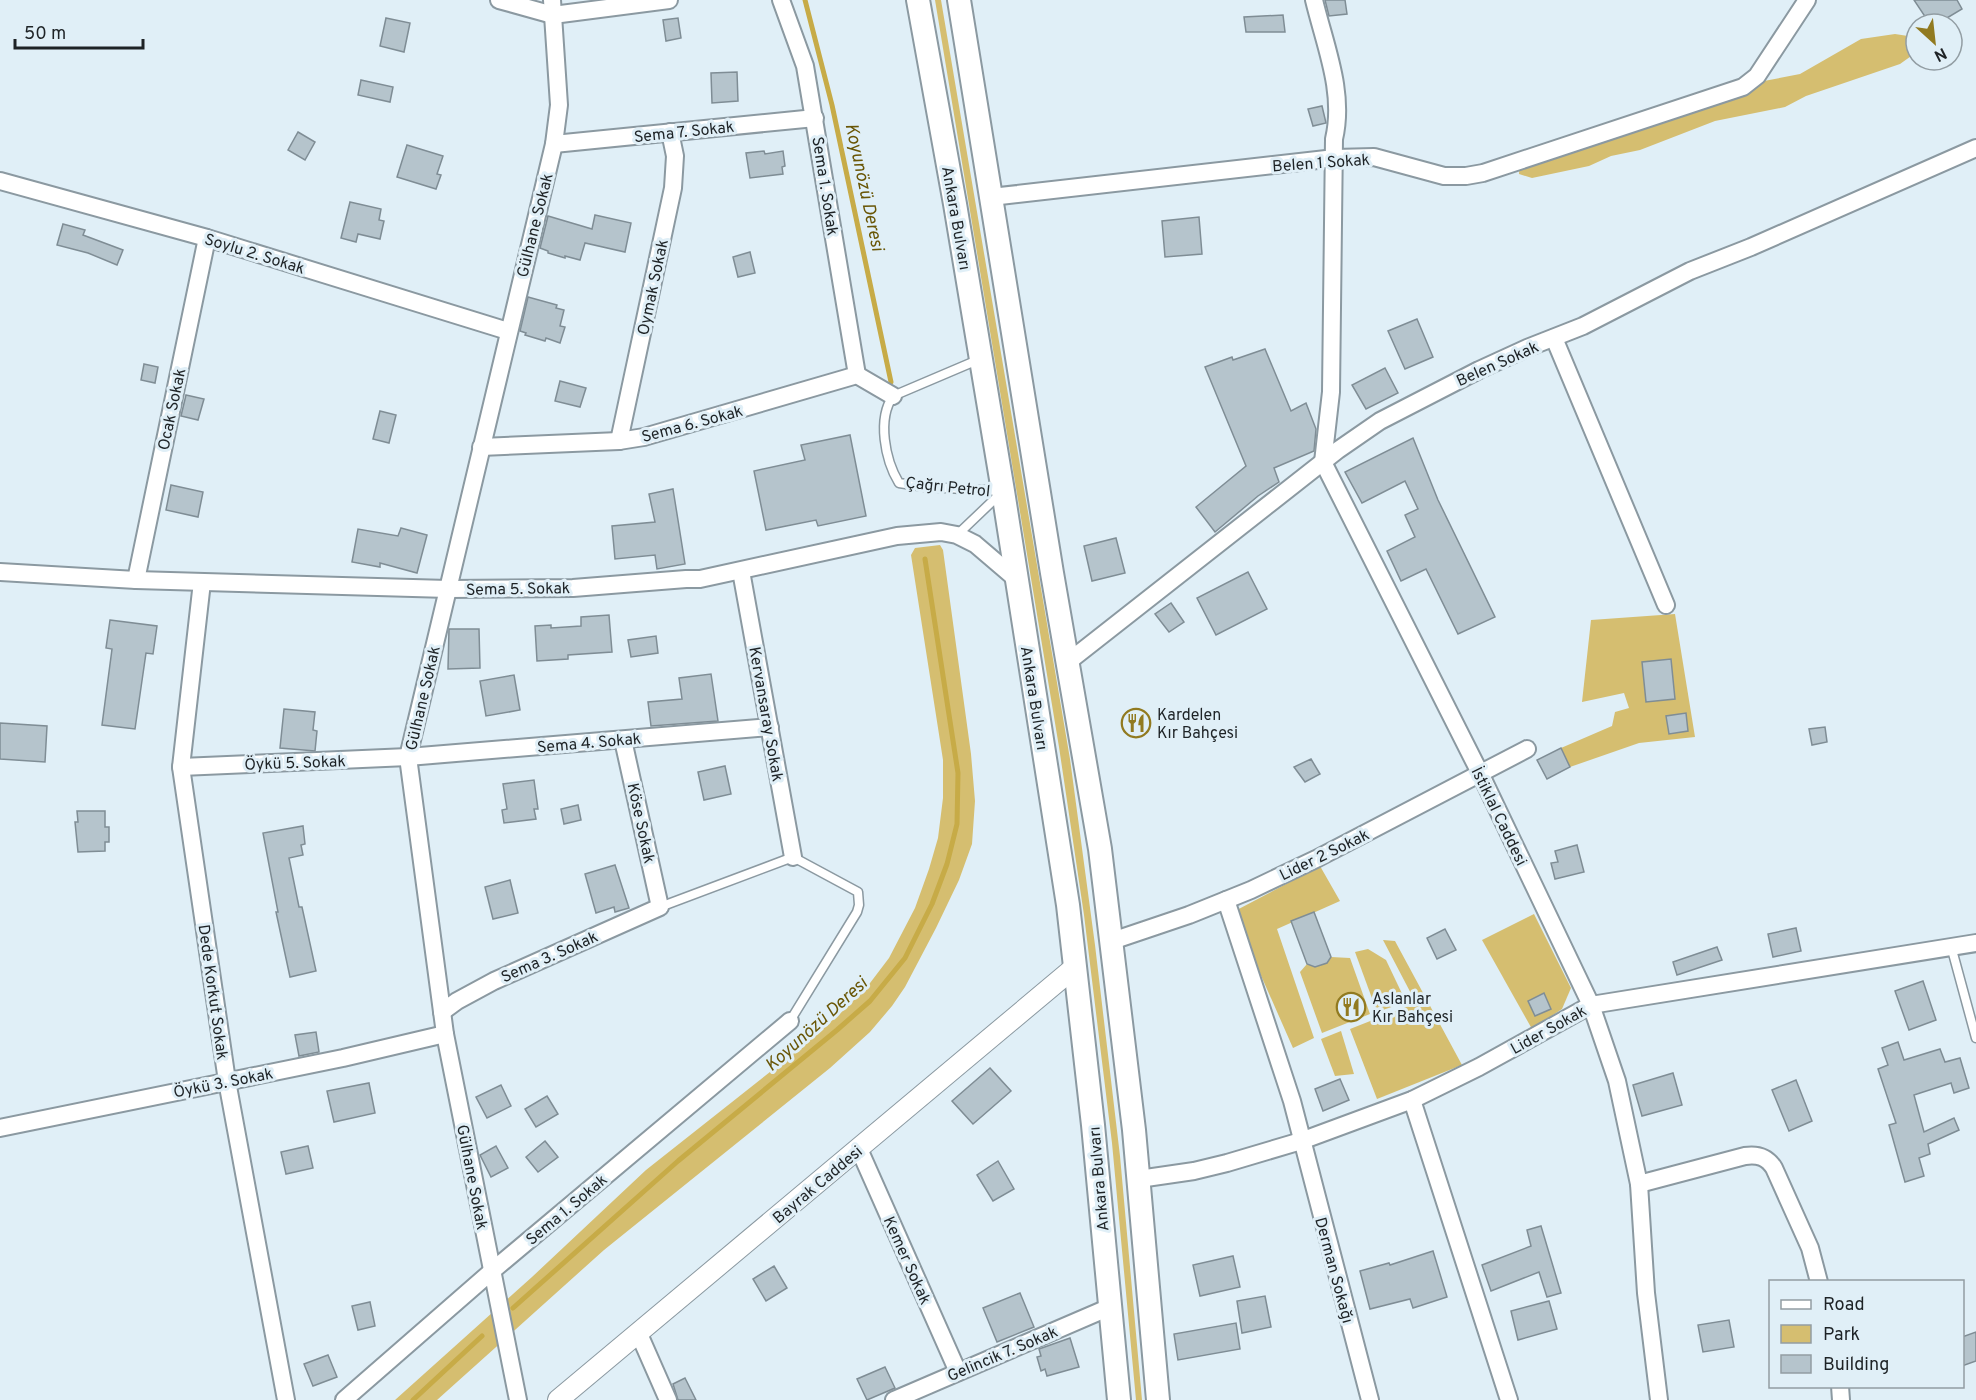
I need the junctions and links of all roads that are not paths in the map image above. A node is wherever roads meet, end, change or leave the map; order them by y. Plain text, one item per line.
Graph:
1 (499, 0) edge
2 (669, 0) edge
3 (781, 0) edge
4 (918, 0) edge
5 (959, 0) edge
6 (1314, 0) edge
7 (1807, 0) edge
8 (553, 7) edge
9 (815, 118) junction
10 (669, 132) junction
11 (554, 144) junction
12 (1976, 148) edge
13 (1335, 158) junction
14 (0, 181) edge
15 (991, 197) junction
16 (207, 238) junction
17 (508, 331) junction
18 (1554, 338) junction
19 (981, 359) junction
20 (857, 375) junction
21 (892, 396) junction
22 (619, 441) junction
23 (481, 447) junction
24 (1323, 462) junction
25 (1003, 492) junction
26 (957, 535) junction
27 (741, 571) junction
28 (0, 572) edge
29 (1016, 579) junction
30 (136, 580) junction
31 (202, 582) junction
32 (448, 589) junction
33 (1666, 604) dead end
34 (1068, 662) junction
35 (770, 727) junction
36 (623, 740) junction
37 (1527, 749) dead end
38 (408, 757) junction
39 (181, 767) junction
40 (1480, 775) junction
41 (793, 857) junction
42 (1226, 900) junction
43 (660, 907) junction
44 (1112, 940) junction
45 (1976, 943) edge
46 (1950, 946) junction
47 (1075, 967) junction
48 (1591, 1005) junction
49 (442, 1012) junction
50 (790, 1021) joint
51 (445, 1034) junction
52 (1976, 1038) edge
53 (227, 1081) junction
54 (1412, 1100) junction
55 (0, 1128) edge
56 (1301, 1141) junction
57 (859, 1149) junction
58 (1139, 1179) junction
59 (1639, 1184) junction
60 (492, 1271) junction
61 (1819, 1280) edge
62 (1110, 1307) junction
63 (639, 1334) junction
64 (958, 1372) junction
65 (286, 1400) edge
66 (344, 1400) edge
67 (518, 1400) edge
68 (558, 1400) edge
69 (668, 1400) edge
70 (894, 1400) edge
71 (1119, 1400) edge
72 (1158, 1400) edge
73 (1370, 1400) edge
74 (1509, 1400) edge
75 (1659, 1400) edge

1 - 8 street
2 - 8 street
3 - 9 street, Sema 1. Sokak
4 - 19 main road, Ankara Bulvarı
5 - 15 main road
6 - 13 street
7 - 13 street, Belen 1 Sokak
8 - 11 street, Gülhane Sokak
9 - 10 street, Sema 7. Sokak
9 - 20 street, Sema 1. Sokak
10 - 11 street, Sema 7. Sokak
10 - 22 street, Oymak Sokak
11 - 17 street, Gülhane Sokak
12 - 18 street, Belen Sokak
13 - 15 street, Belen 1 Sokak
13 - 24 street
14 - 16 street, Soylu 2. Sokak
15 - 34 main road
16 - 17 street, Soylu 2. Sokak
16 - 30 street, Ocak Sokak
17 - 23 street, Gülhane Sokak
18 - 24 street, Belen Sokak
18 - 33 street
19 - 21 lane
19 - 25 main road, Ankara Bulvarı
20 - 21 street
20 - 22 street, Sema 6. Sokak
21 - 25 lane, Çağrı Petrol
22 - 23 street, Sema 6. Sokak
23 - 32 street, Gülhane Sokak
24 - 34 street, Belen Sokak
24 - 40 street, İstiklal Caddesi
25 - 26 lane
25 - 29 main road, Ankara Bulvarı
26 - 27 street, Sema 5. Sokak
26 - 29 street, Sema 5. Sokak
27 - 32 street, Sema 5. Sokak
27 - 35 street, Kervansaray Sokak
28 - 30 street, Sema 5. Sokak
29 - 47 main road, Ankara Bulvarı
30 - 31 street, Sema 5. Sokak
31 - 32 street, Sema 5. Sokak
31 - 39 street, Dede Korkut Sokak
32 - 38 street, Gülhane Sokak
34 - 44 main road
35 - 36 street, Sema 4. Sokak
35 - 41 street, Kervansaray Sokak
36 - 38 street, Sema 4. Sokak
36 - 43 street, Köse Sokak
37 - 40 street, Lider 2 Sokak
38 - 39 street, Öykü 5. Sokak
38 - 49 street, Gülhane Sokak
39 - 53 street, Dede Korkut Sokak
40 - 42 street, Lider 2 Sokak
40 - 48 street, İstiklal Caddesi
41 - 43 lane
41 - 50 lane
42 - 44 street, Lider 2 Sokak
42 - 56 street, Derman Sokağı
43 - 49 street, Sema 3. Sokak
44 - 58 main road
45 - 46 street, Lider Sokak
46 - 48 street, Lider Sokak
46 - 52 lane
47 - 57 street, Bayrak Caddesi
47 - 62 main road, Ankara Bulvarı
48 - 54 street, Lider Sokak
48 - 59 street, İstiklal Caddesi
49 - 51 street, Gülhane Sokak
50 - 60 street, Sema 1. Sokak
51 - 53 street, Öykü 3. Sokak
51 - 60 street, Gülhane Sokak
53 - 55 street, Öykü 3. Sokak
53 - 65 street, Dede Korkut Sokak
54 - 56 street, Lider Sokak
54 - 74 street
56 - 58 street, Lider Sokak
56 - 73 street, Derman Sokağı
57 - 63 street, Bayrak Caddesi
57 - 64 street, Kemer Sokak
58 - 72 main road
59 - 61 street
59 - 75 street, İstiklal Caddesi
60 - 66 street, Sema 1. Sokak
60 - 67 street, Gülhane Sokak
62 - 64 street, Gelincik 7. Sokak
62 - 71 main road, Ankara Bulvarı
63 - 68 street, Bayrak Caddesi
63 - 69 street
64 - 70 street, Gelincik 7. Sokak

